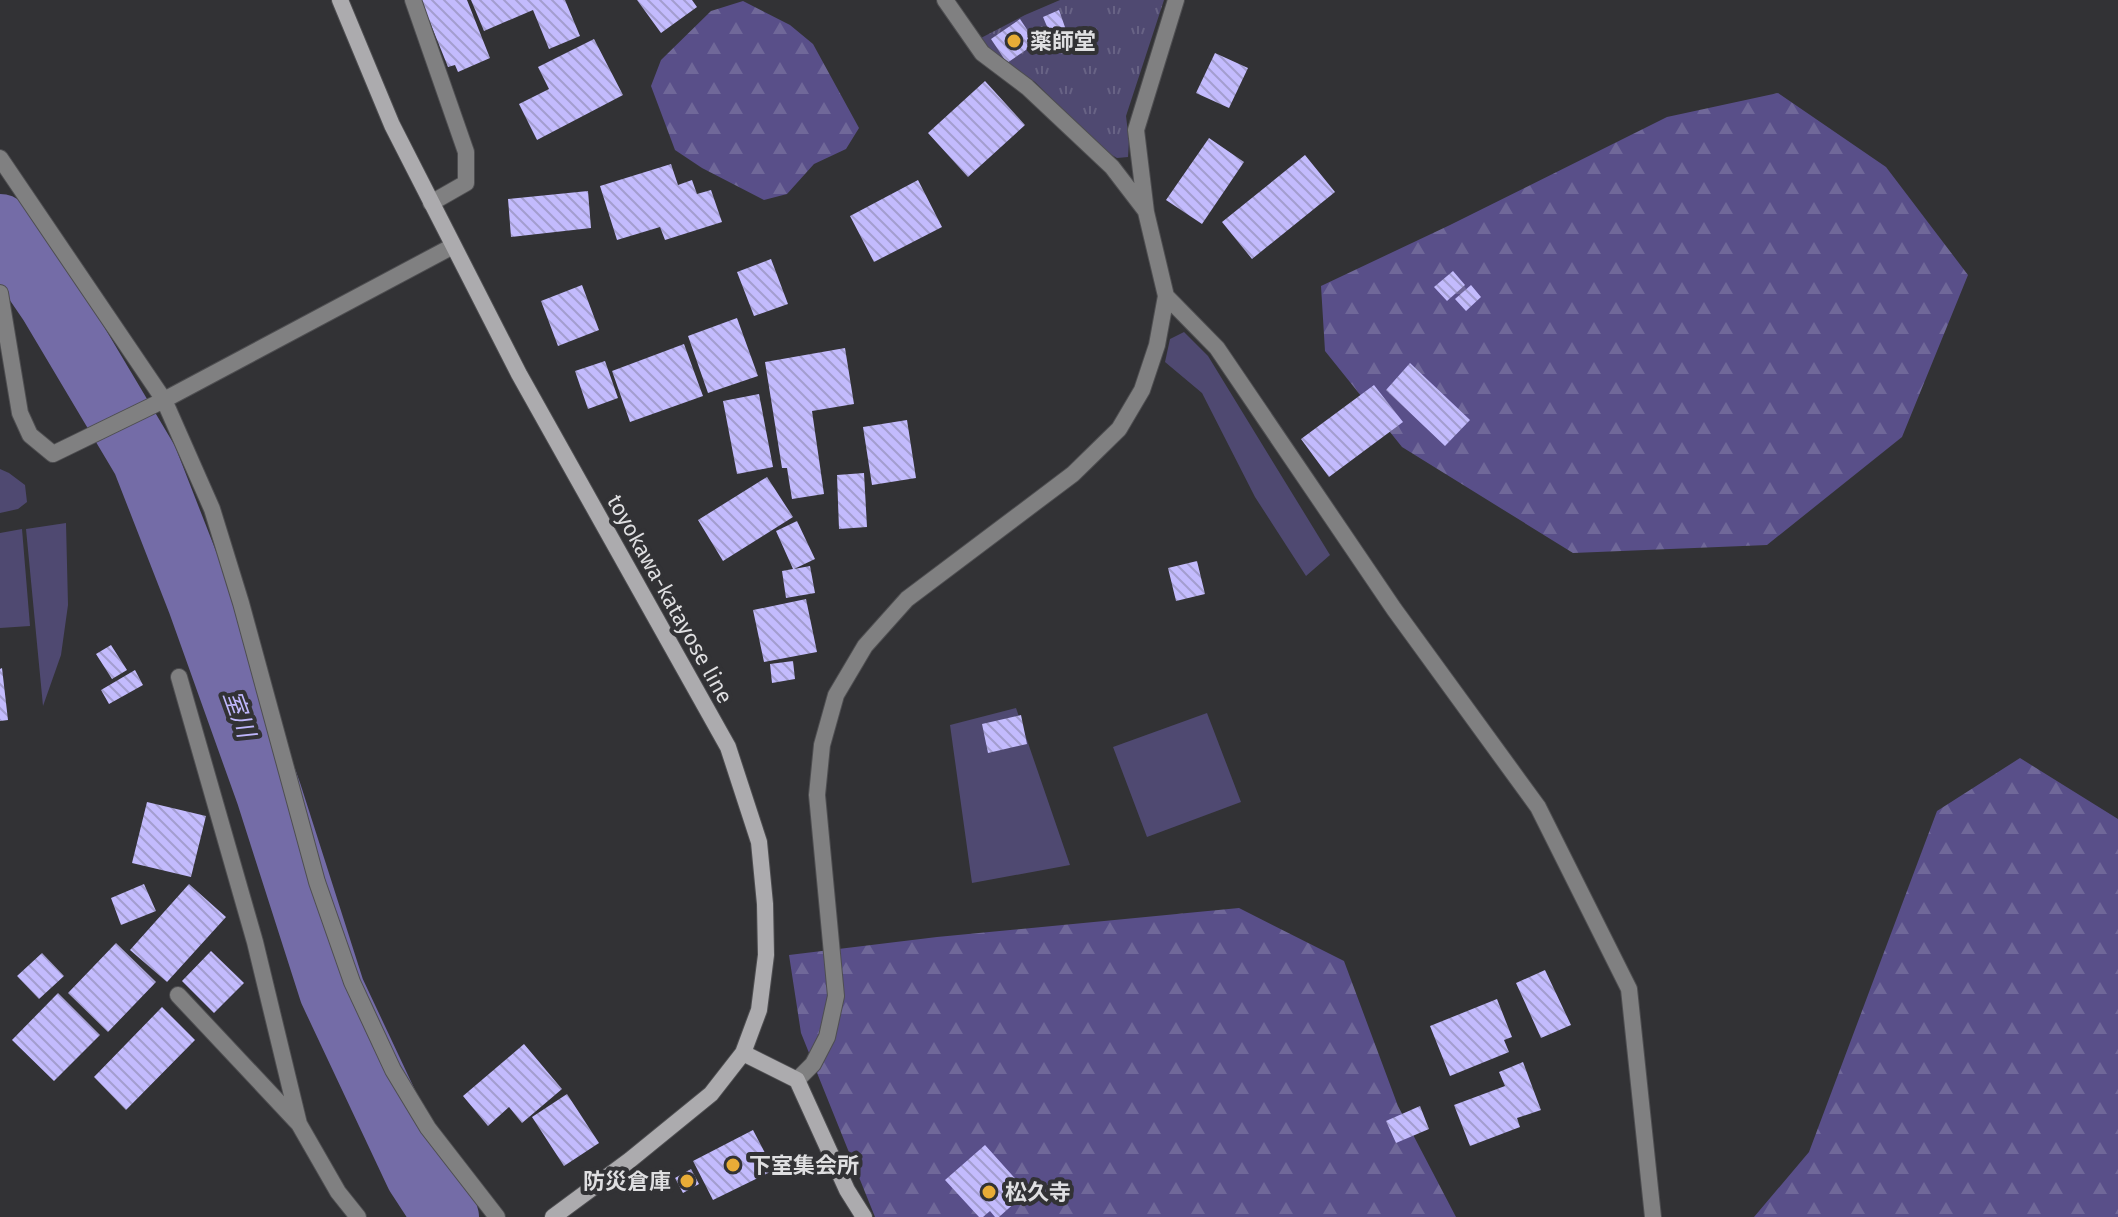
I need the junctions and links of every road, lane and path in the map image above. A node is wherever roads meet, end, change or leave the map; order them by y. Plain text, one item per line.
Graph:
1 (340, 0) edge
2 (413, 0) edge
3 (945, 0) edge
4 (1176, 0) edge
5 (0, 158) edge
6 (431, 203) junction
7 (1146, 212) junction
8 (453, 246) junction
9 (0, 293) edge
10 (1166, 296) junction
11 (164, 400) junction
12 (179, 677) dead end
13 (178, 995) dead end
14 (743, 1053) junction
15 (797, 1080) junction
16 (299, 1124) junction
17 (358, 1217) edge
18 (497, 1217) edge
19 (553, 1217) edge
20 (864, 1217) edge
21 (1653, 1217) edge

1 - 6 main road, toyokawa-katayose line
2 - 6 street
3 - 7 street
4 - 7 street
5 - 11 street
6 - 8 main road, toyokawa-katayose line
7 - 10 street
8 - 11 street
8 - 14 main road, toyokawa-katayose line
9 - 11 street
10 - 15 street
10 - 21 street
11 - 18 street
12 - 16 street
13 - 16 street
14 - 15 main road
14 - 19 main road, toyokawa-katayose line
15 - 20 main road
16 - 17 street

